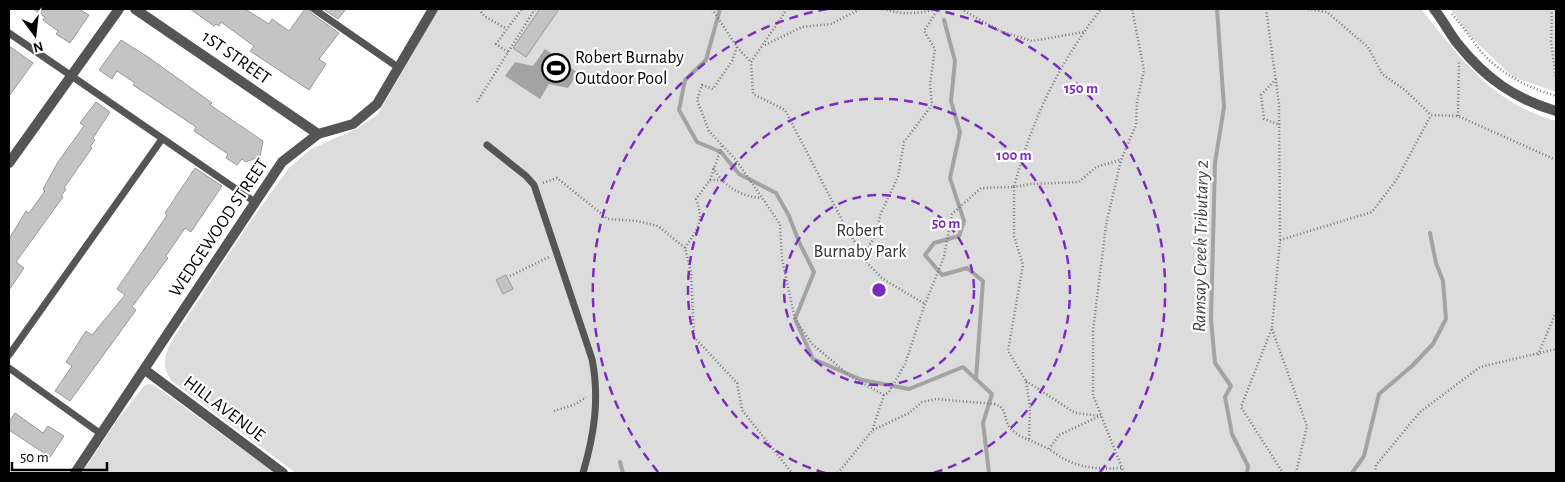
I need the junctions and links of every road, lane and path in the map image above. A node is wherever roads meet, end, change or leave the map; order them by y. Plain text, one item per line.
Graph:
1 (119, 9) edge
2 (135, 9) edge
3 (314, 9) edge
4 (433, 9) edge
5 (479, 9) edge
6 (522, 9) edge
7 (534, 9) edge
8 (712, 9) edge
9 (787, 9) edge
10 (860, 9) edge
11 (883, 9) edge
12 (938, 9) edge
13 (961, 9) edge
14 (1101, 9) edge
15 (1132, 9) edge
16 (1266, 9) edge
17 (1308, 9) edge
18 (1434, 9) edge
19 (1448, 9) edge
20 (1552, 9) edge
21 (507, 29) junction
22 (1084, 32) junction
23 (9, 33) edge
24 (1457, 43) junction
25 (764, 45) junction
26 (737, 47) junction
27 (508, 52) junction
28 (752, 62) junction
29 (398, 68) junction
30 (71, 76) junction
31 (1276, 79) junction
32 (1556, 79) edge
33 (1556, 96) edge
34 (477, 102) dead end
35 (1556, 111) edge
36 (1431, 114) junction
37 (1458, 116) junction
38 (1280, 125) junction
39 (1556, 133) edge
40 (318, 134) junction
41 (162, 138) junction
42 (1556, 140) edge
43 (487, 145) dead end
44 (722, 146) junction
45 (1121, 160) junction
46 (1556, 160) edge
47 (9, 164) edge
48 (713, 168) junction
49 (710, 180) junction
50 (721, 180) junction
51 (534, 186) junction
52 (1014, 187) junction
53 (760, 198) junction
54 (255, 202) junction
55 (1280, 240) junction
56 (685, 248) junction
57 (557, 253) junction
58 (862, 256) junction
59 (510, 276) dead end
60 (925, 304) junction
61 (1556, 312) edge
62 (1272, 328) junction
63 (1556, 349) edge
64 (9, 355) edge
65 (1538, 355) junction
66 (9, 368) edge
67 (145, 370) junction
68 (1026, 381) junction
69 (596, 390) junction
70 (884, 395) junction
71 (554, 411) dead end
72 (1101, 416) junction
73 (872, 431) junction
74 (101, 434) junction
75 (1029, 439) junction
76 (1049, 449) junction
77 (1123, 468) junction
78 (75, 473) edge
79 (284, 473) edge
80 (583, 473) edge
81 (792, 473) edge
82 (838, 473) edge
83 (1124, 473) edge
84 (1283, 473) edge
85 (1296, 473) edge
86 (1375, 473) edge

1 - 30 street
2 - 40 street, 1ST STREET
3 - 29 lane
4 - 29 street, WEDGEWOOD STREET
5 - 21 path
6 - 21 path
7 - 27 path
8 - 26 path
9 - 25 path
10 - 25 path
11 - 12 path
12 - 58 path
13 - 22 path
14 - 22 path
15 - 45 path
16 - 31 path
17 - 36 path
18 - 24 street
19 - 33 path
20 - 32 path
21 - 27 path
22 - 52 path
23 - 30 lane
24 - 35 street
24 - 37 path
25 - 28 path
26 - 28 path
26 - 44 path
27 - 34 path
28 - 58 path
29 - 40 street, WEDGEWOOD STREET
30 - 41 lane
30 - 47 street
31 - 38 path
31 - 38 path
36 - 37 path
36 - 55 path
37 - 46 path
38 - 55 path
39 - 42 path
40 - 54 street, WEDGEWOOD STREET
41 - 54 lane
41 - 64 lane
43 - 51 lane
44 - 48 path
44 - 53 path
45 - 52 path
45 - 72 path
48 - 49 path
48 - 50 path
49 - 50 path
49 - 56 path
50 - 53 path
51 - 56 path
51 - 57 lane
52 - 60 path
52 - 68 path
53 - 70 path
54 - 67 street, WEDGEWOOD STREET
55 - 62 path
56 - 81 path
57 - 59 path
57 - 69 lane
58 - 60 path
60 - 70 path
61 - 65 path
62 - 84 path
62 - 85 path
63 - 65 path
65 - 86 path
66 - 74 lane
67 - 74 street, WEDGEWOOD STREET
67 - 79 street, HILL AVENUE
68 - 72 path
68 - 75 path
69 - 71 path
69 - 80 lane
70 - 73 path
72 - 76 path
72 - 77 path
73 - 75 path
73 - 82 path
74 - 78 street, WEDGEWOOD STREET
75 - 76 path
76 - 77 path
77 - 83 path

